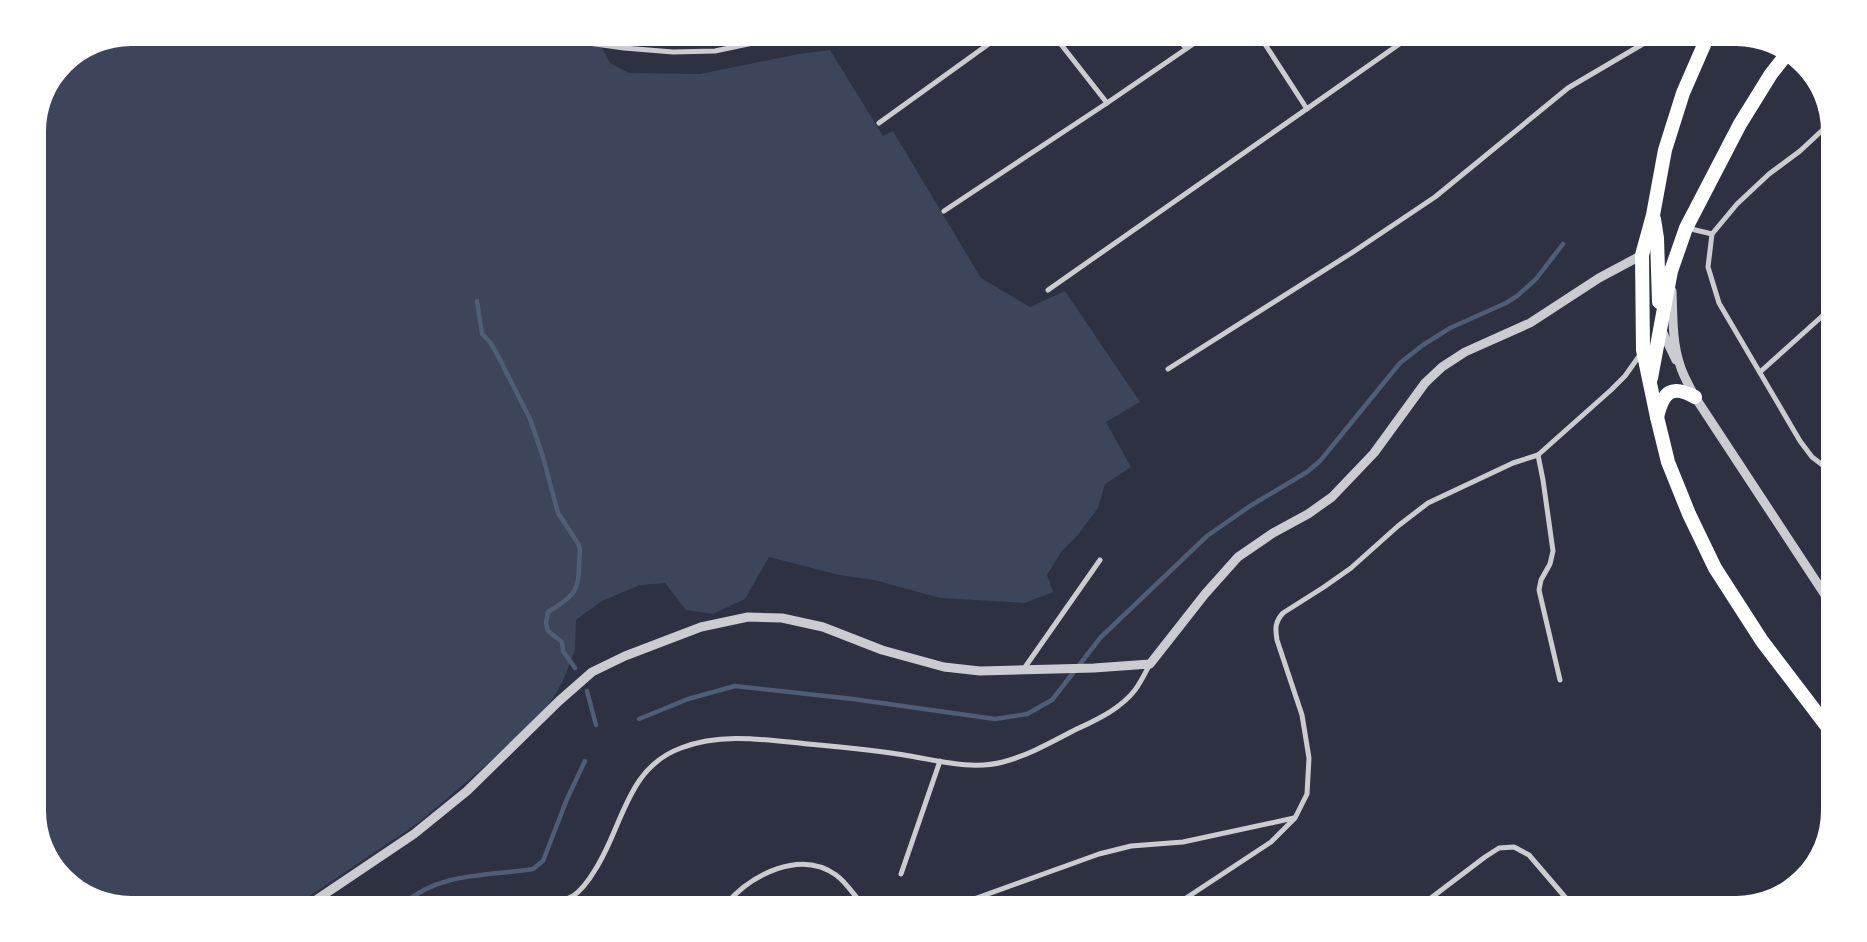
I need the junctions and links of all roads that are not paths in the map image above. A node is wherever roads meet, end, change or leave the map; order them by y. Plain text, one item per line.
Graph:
1 (610, 46) edge
2 (739, 46) edge
3 (986, 46) edge
4 (1062, 46) edge
5 (1189, 46) edge
6 (1266, 46) edge
7 (1397, 46) edge
8 (1639, 46) edge
9 (1704, 46) edge
10 (1186, 48) joint
11 (1782, 60) edge
12 (1107, 103) junction
13 (1306, 109) junction
14 (879, 123) dead end
15 (1821, 131) edge
16 (944, 211) dead end
17 (1653, 214) junction
18 (1686, 228) junction
19 (1712, 234) junction
20 (1642, 255) junction
21 (1671, 271) junction
22 (1048, 290) dead end
23 (1821, 317) edge
24 (1660, 328) junction
25 (1644, 350) junction
26 (1679, 364) junction
27 (1168, 369) dead end
28 (1760, 372) junction
29 (1650, 386) junction
30 (1695, 397) junction
31 (1657, 417) junction
32 (1538, 455) junction
33 (1821, 464) edge
34 (1100, 560) dead end
35 (1821, 587) edge
36 (1150, 664) junction
37 (1022, 670) junction
38 (1560, 680) dead end
39 (1821, 717) edge
40 (940, 761) junction
41 (1295, 818) junction
42 (901, 874) dead end
43 (322, 896) edge
44 (572, 896) edge
45 (733, 896) edge
46 (855, 896) edge
47 (982, 896) edge
48 (1190, 896) edge
49 (1433, 896) edge
50 (1564, 896) edge

1 - 2 street
3 - 14 street
4 - 12 street
5 - 10 street
6 - 13 street
7 - 13 street
8 - 27 street
9 - 17 highway
10 - 12 street
11 - 18 highway
12 - 16 street
13 - 22 street
15 - 19 street
17 - 20 highway
17 - 24 highway
18 - 19 street
18 - 21 highway
19 - 28 street
20 - 25 highway
20 - 36 street
21 - 24 highway
21 - 26 street
23 - 28 street
24 - 26 street
24 - 29 highway
25 - 29 highway
25 - 32 street
26 - 30 street
28 - 33 street
29 - 31 highway
30 - 31 highway
30 - 35 street
31 - 39 highway
32 - 38 street
32 - 41 street
34 - 37 street
36 - 37 street
36 - 40 street
37 - 43 street
40 - 42 street
40 - 44 street
41 - 47 street
41 - 48 street
45 - 46 street
49 - 50 street

